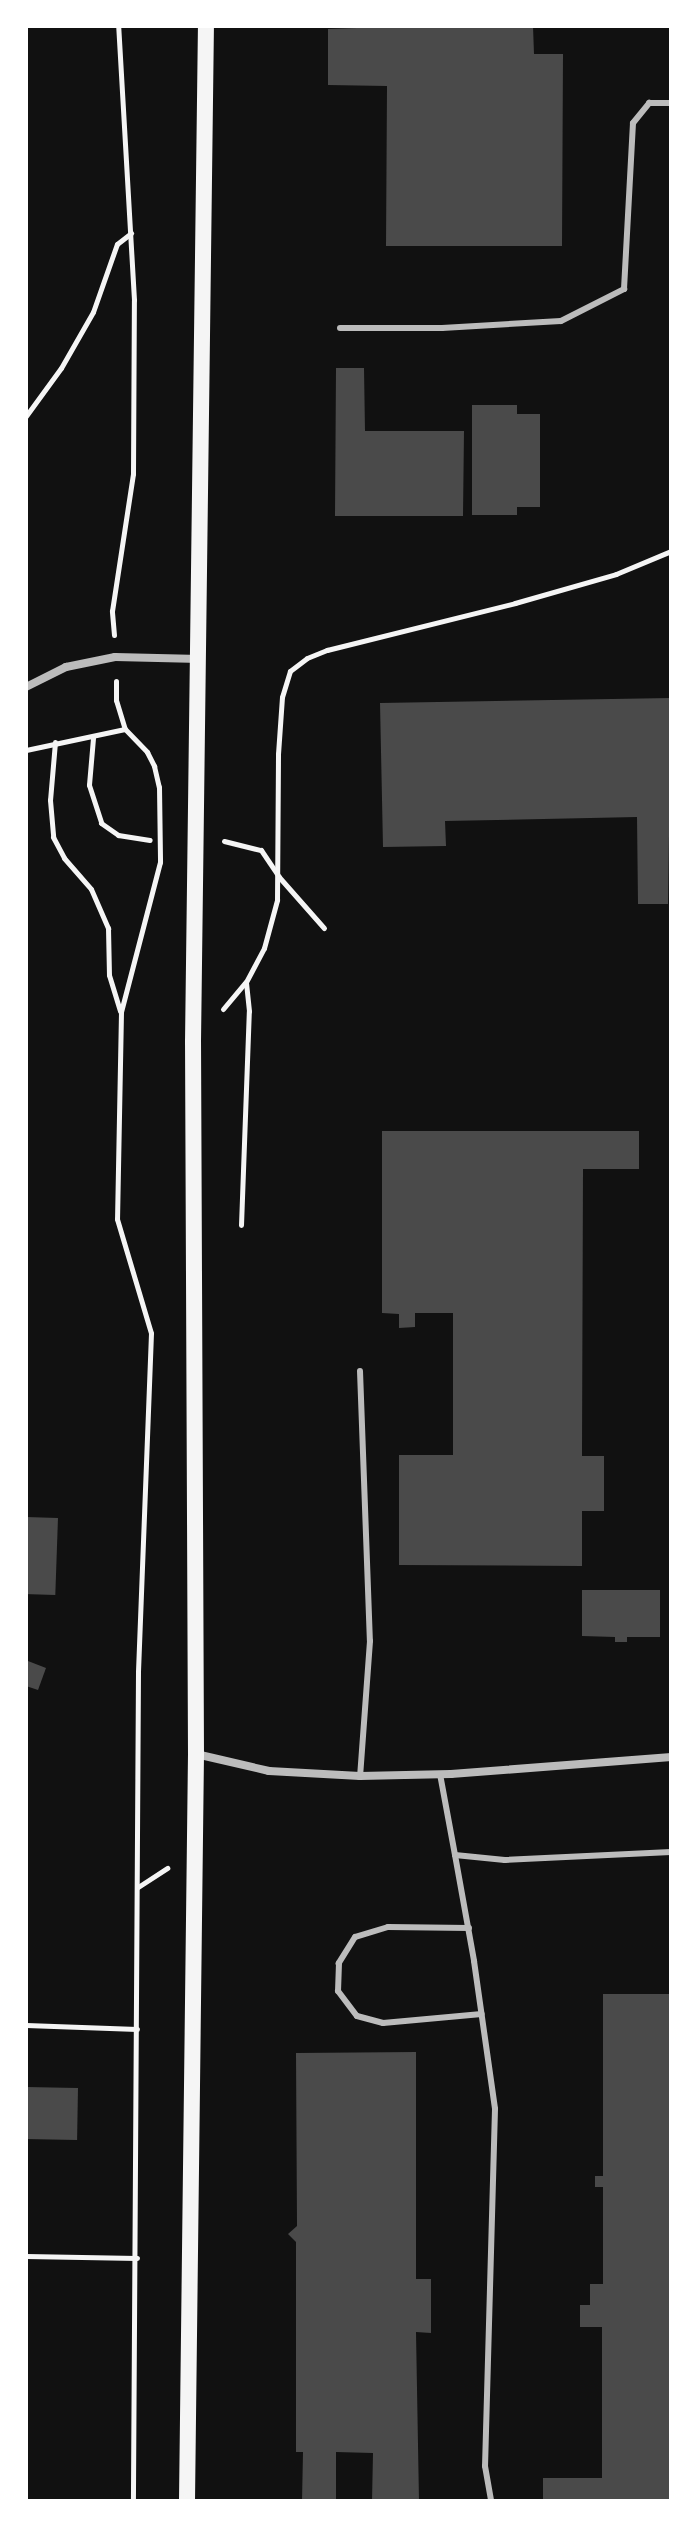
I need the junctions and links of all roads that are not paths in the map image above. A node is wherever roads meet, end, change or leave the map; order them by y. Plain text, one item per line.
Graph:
1 (206, 26) edge
2 (671, 103) edge
3 (340, 328) dead end
4 (200, 659) junction
5 (26, 687) edge
6 (360, 1371) dead end
7 (196, 1754) junction
8 (671, 1757) edge
9 (440, 1774) junction
10 (360, 1776) junction
11 (671, 1852) edge
12 (455, 1855) junction
13 (469, 1928) junction
14 (482, 2014) junction
15 (187, 2501) edge
16 (491, 2501) edge

1 - 4 main road
2 - 3 lane
4 - 5 street
4 - 7 main road
6 - 10 lane
7 - 10 street
7 - 15 main road
8 - 9 street
9 - 10 street
9 - 12 lane
11 - 12 lane
12 - 13 lane
13 - 14 lane
13 - 14 lane
14 - 16 lane

